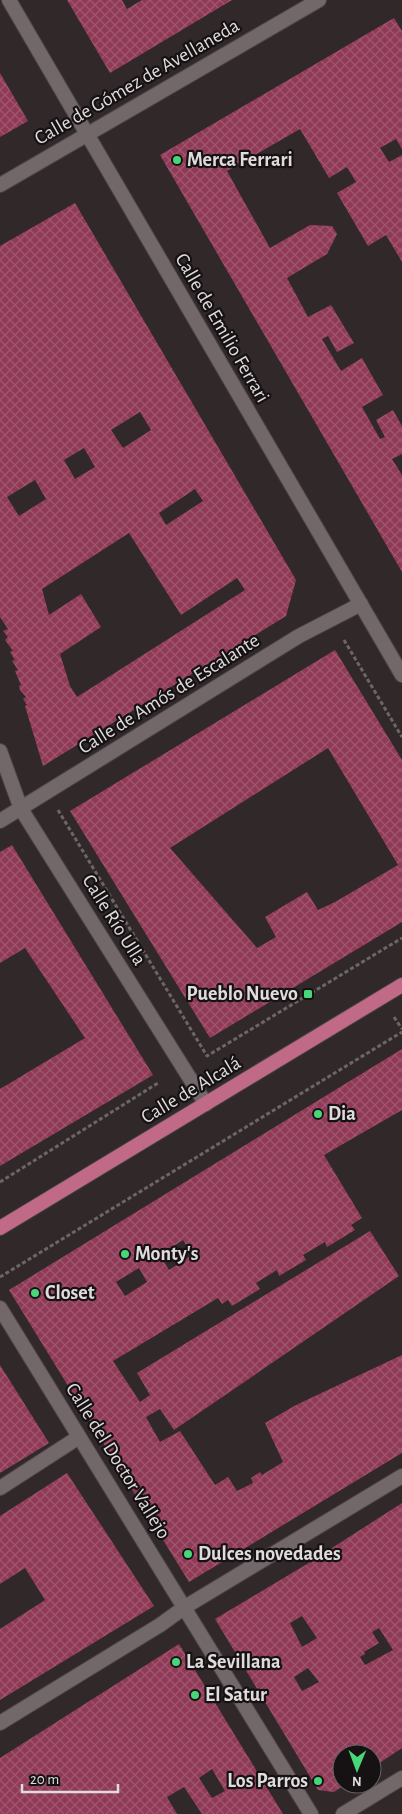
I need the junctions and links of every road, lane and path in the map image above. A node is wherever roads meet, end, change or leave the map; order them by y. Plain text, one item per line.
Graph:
1 (9, 0) edge
2 (319, 0) edge
3 (86, 134) junction
4 (0, 185) edge
5 (361, 604) junction
6 (341, 635) dead end
7 (402, 675) edge
8 (402, 737) edge
9 (0, 751) edge
10 (66, 803) dead end
11 (21, 809) junction
12 (0, 821) edge
13 (402, 938) edge
14 (402, 985) edge
15 (402, 1032) edge
16 (158, 1083) dead end
17 (206, 1104) junction
18 (0, 1182) edge
19 (0, 1228) edge
20 (0, 1278) edge
21 (0, 1308) edge
22 (79, 1437) junction
23 (402, 1476) edge
24 (0, 1488) edge
25 (185, 1607) junction
26 (0, 1723) edge
27 (402, 1778) edge
28 (311, 1814) edge
29 (344, 1814) edge

1 - 3 street, Calle de Emilio Ferrari
2 - 3 street, Calle de Gómez de Avellaneda
3 - 4 street, Calle de Gómez de Avellaneda
3 - 5 street, Calle de Emilio Ferrari
5 - 7 street, Calle de Emilio Ferrari
5 - 11 street, Calle de Amós de Escalante
6 - 8 path
9 - 11 street, Calle Río Ulla
10 - 13 path
11 - 12 street, Calle de Amós de Escalante
11 - 17 street, Calle Río Ulla
14 - 17 main road, Calle de Alcalá
15 - 20 path
16 - 18 path
17 - 19 main road, Calle de Alcalá
21 - 22 street, Calle del Doctor Vallejo
22 - 24 street
22 - 25 street, Calle del Doctor Vallejo
23 - 25 street
25 - 26 street
25 - 28 street, Calle del Doctor Vallejo
27 - 29 street

